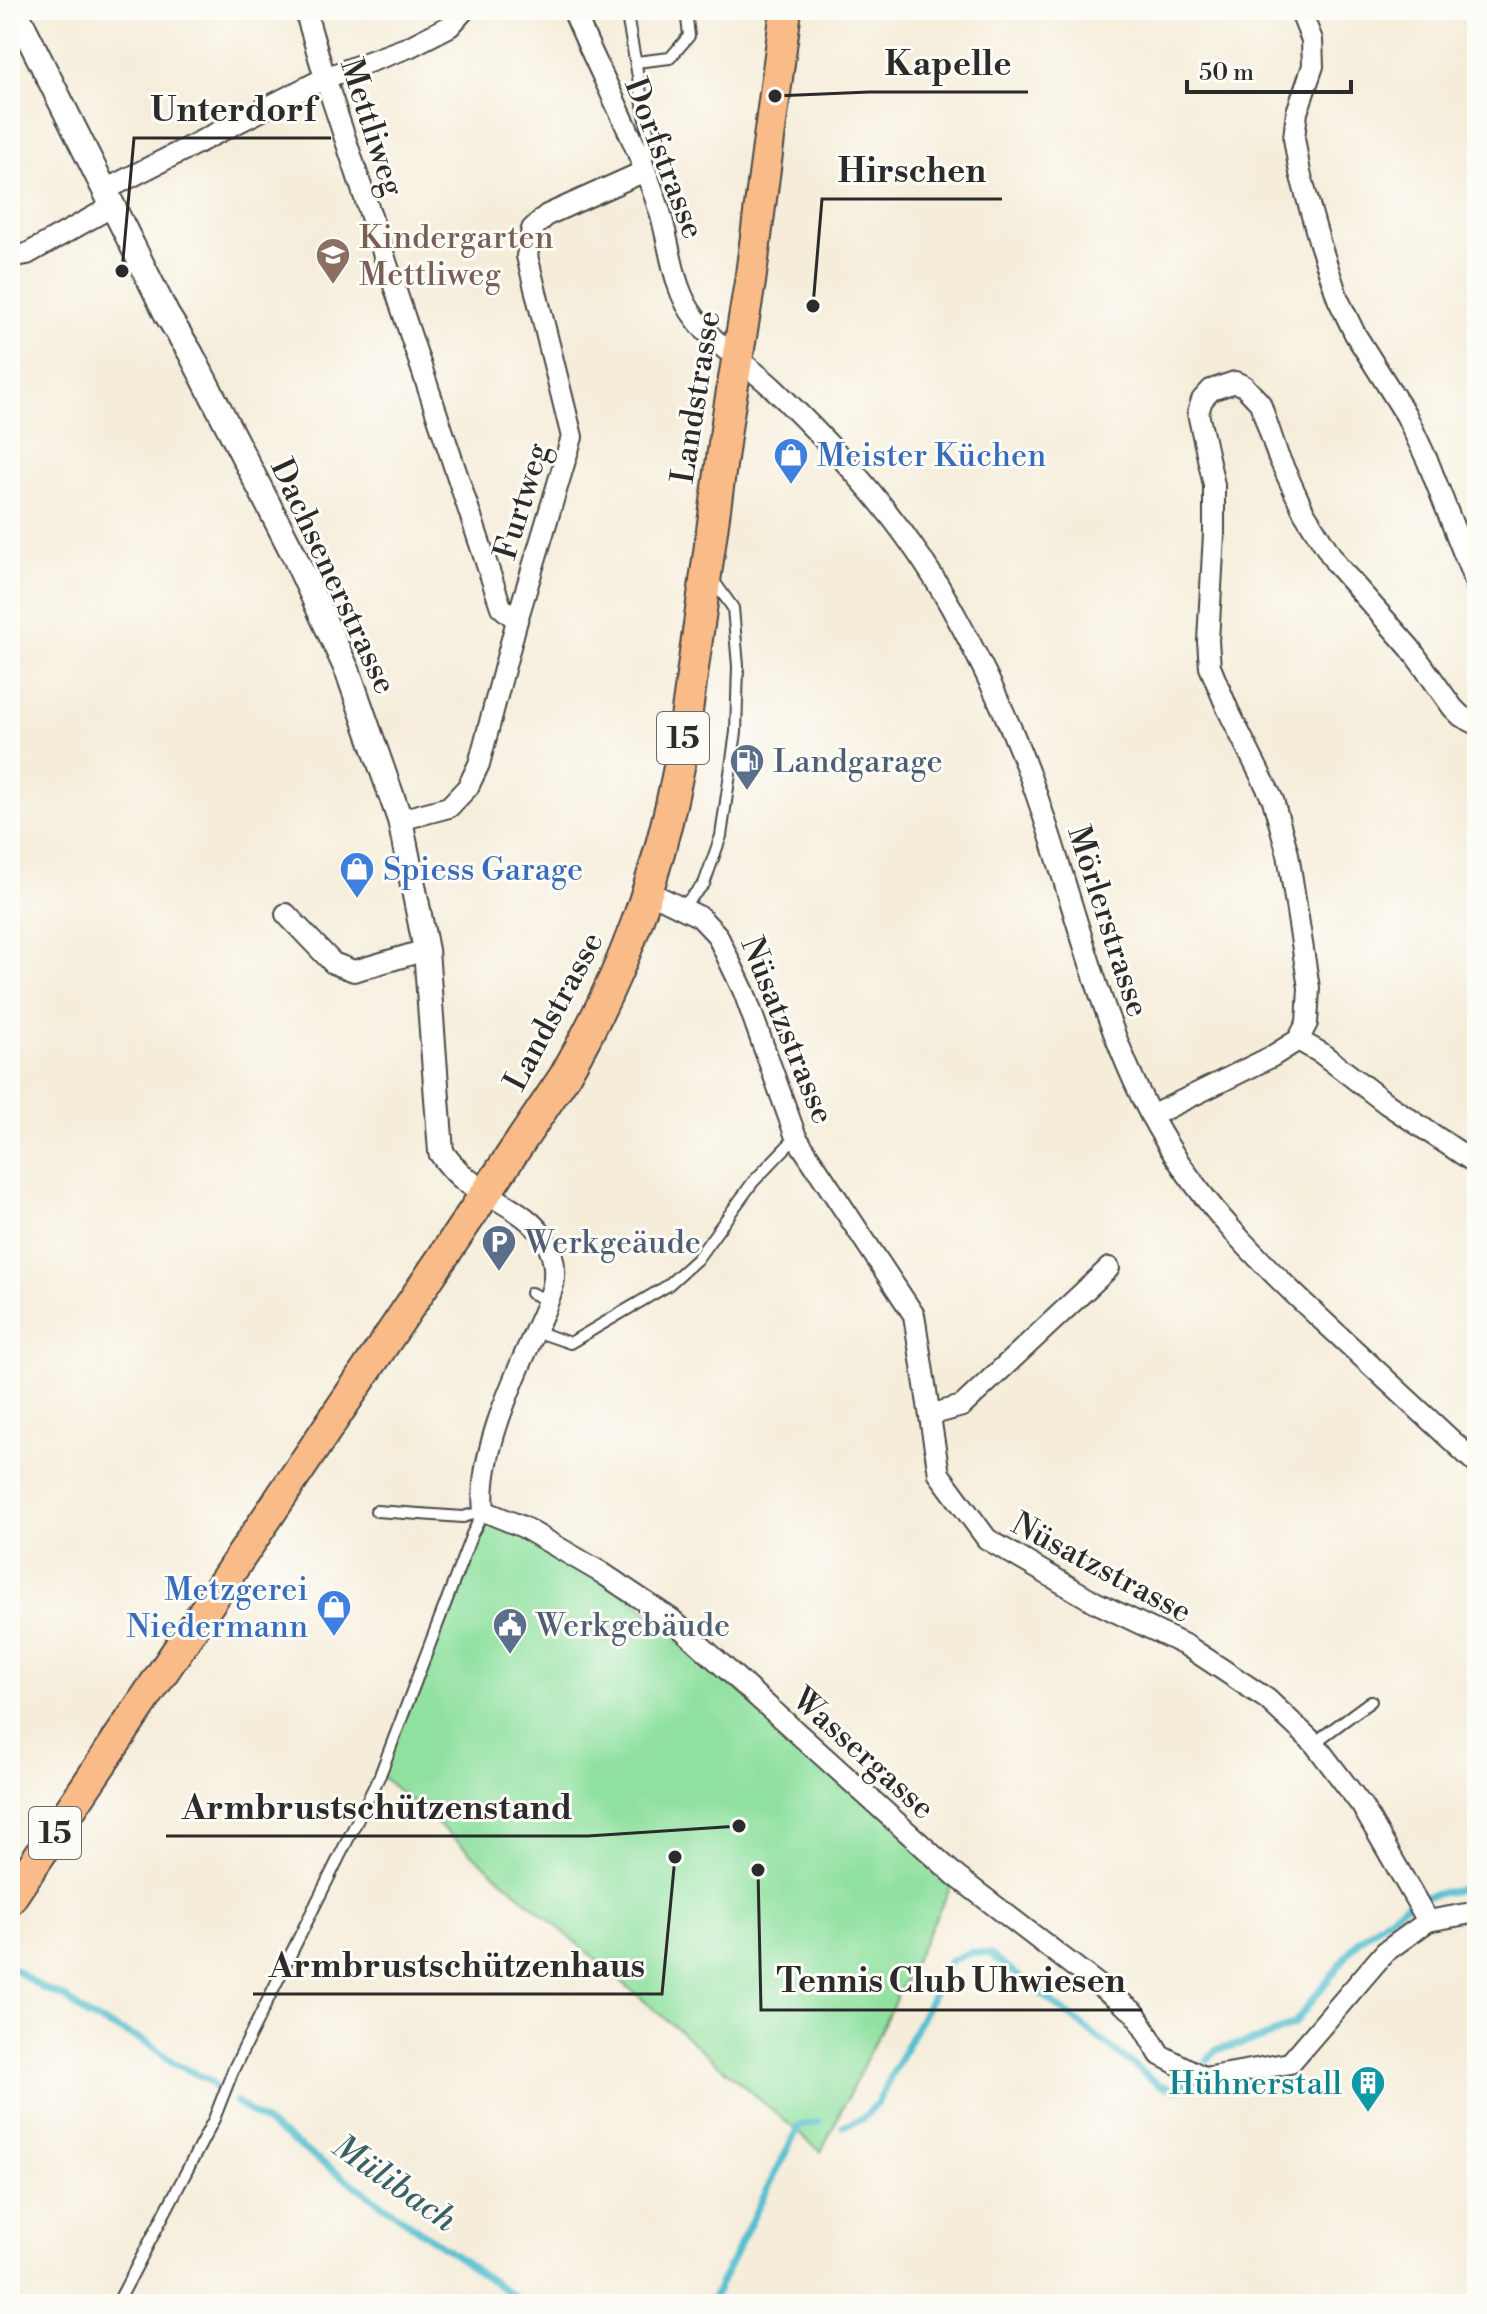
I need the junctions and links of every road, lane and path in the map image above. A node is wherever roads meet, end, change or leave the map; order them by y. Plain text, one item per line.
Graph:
1 (15, 10) edge
2 (305, 10) edge
3 (464, 10) edge
4 (573, 10) edge
5 (626, 10) edge
6 (686, 10) edge
7 (786, 10) edge
8 (1300, 10) edge
9 (636, 62) junction
10 (325, 78) junction
11 (645, 171) junction
12 (109, 198) junction
13 (16, 258) edge
14 (738, 358) junction
15 (706, 570) junction
16 (1477, 587) edge
17 (517, 620) junction
18 (1477, 724) edge
19 (400, 820) junction
20 (649, 892) junction
21 (682, 907) junction
22 (286, 914) dead end
23 (426, 950) junction
24 (1298, 1040) junction
25 (1151, 1116) junction
26 (796, 1137) junction
27 (1477, 1164) edge
28 (487, 1193) junction
29 (1109, 1268) dead end
30 (535, 1331) junction
31 (930, 1415) junction
32 (1477, 1464) edge
33 (376, 1511) dead end
34 (484, 1511) junction
35 (1371, 1701) dead end
36 (1314, 1743) junction
37 (10, 1899) edge
38 (1477, 1912) edge
39 (1428, 1921) junction
40 (117, 2304) edge

1 - 12 street, Dachsenerstrasse
2 - 10 street, Mettliweg
3 - 10 street
4 - 11 street, Dorfstrasse
5 - 9 lane
6 - 9 lane
7 - 14 main road, Landstrasse / 15
8 - 16 street
9 - 11 lane
10 - 12 street
10 - 17 street, Mettliweg
11 - 14 street, Dorfstrasse
11 - 17 street, Furtweg
12 - 13 street
12 - 19 street, Dachsenerstrasse
14 - 15 main road, Landstrasse / 15
14 - 25 street, Mörlerstrasse
15 - 20 main road, Landstrasse / 15
15 - 21 lane
17 - 19 street, Furtweg
18 - 24 street
19 - 23 street, Dachsenerstrasse
20 - 21 street, Nüsatzstrasse
20 - 28 main road, Landstrasse / 15
21 - 26 street, Nüsatzstrasse
22 - 23 street
23 - 28 street, Dachsenerstrasse
24 - 25 street
24 - 27 street
25 - 32 street, Mörlerstrasse
26 - 30 lane
26 - 31 street, Nüsatzstrasse
28 - 30 street
28 - 37 main road, Landstrasse / 15
29 - 31 street
30 - 34 street
31 - 36 street, Nüsatzstrasse
33 - 34 lane
34 - 39 street, Wassergasse
34 - 40 lane
35 - 36 lane
36 - 39 street, Nüsatzstrasse
38 - 39 street, Wassergasse

